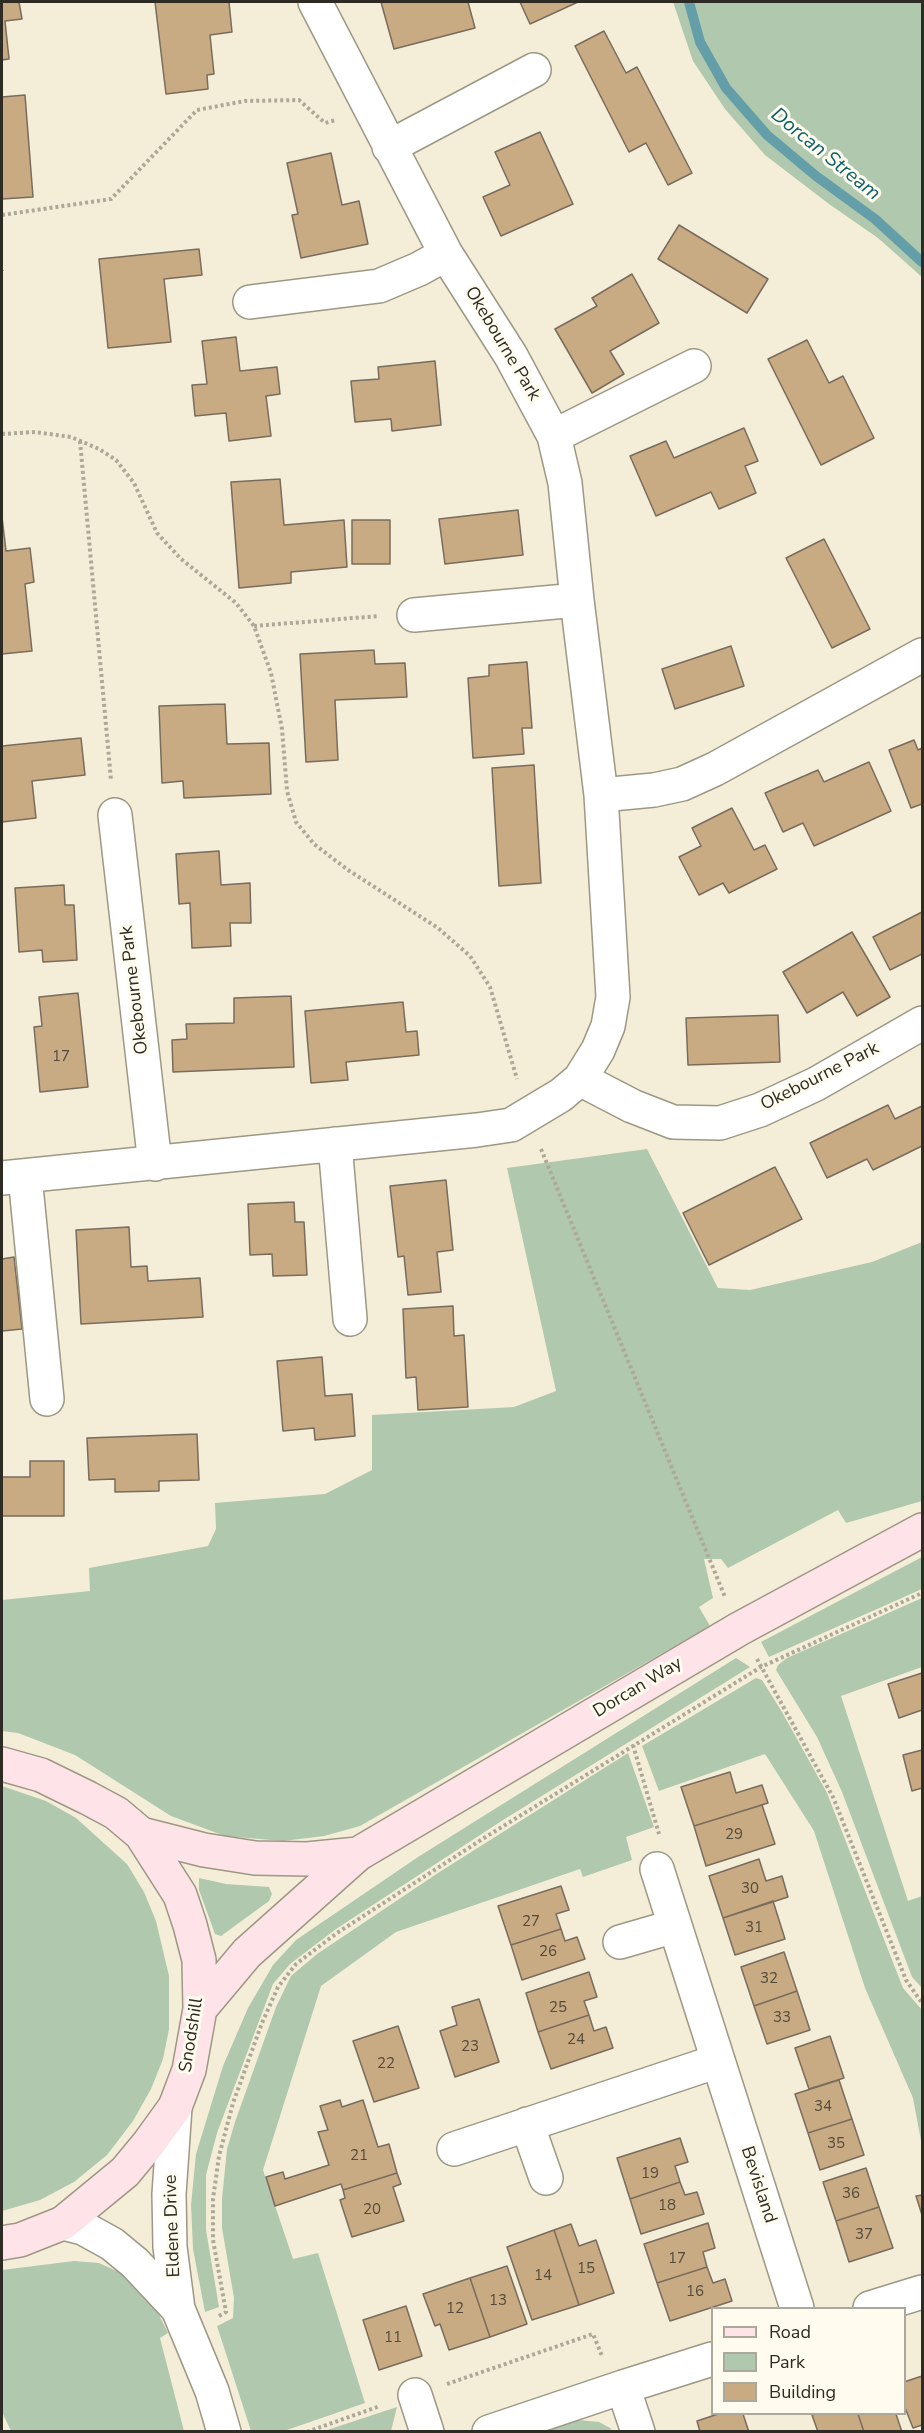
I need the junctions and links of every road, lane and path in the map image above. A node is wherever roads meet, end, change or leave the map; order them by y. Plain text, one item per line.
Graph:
1 (315, 2) edge
2 (534, 70) dead end
3 (369, 107) junction
4 (389, 147) junction
5 (2, 215) edge
6 (446, 254) junction
7 (250, 302) dead end
8 (694, 366) dead end
9 (554, 436) junction
10 (80, 440) dead end
11 (577, 600) junction
12 (414, 615) joint
13 (254, 626) dead end
14 (922, 655) edge
15 (601, 795) junction
16 (115, 815) joint
17 (922, 1023) edge
18 (580, 1079) junction
19 (335, 1144) junction
20 (154, 1164) junction
21 (13, 1177) edge
22 (350, 1319) dead end
23 (47, 1399) dead end
24 (922, 1530) edge
25 (922, 1593) edge
26 (633, 1745) junction
27 (2, 1764) edge
28 (141, 1834) junction
29 (358, 1854) junction
30 (657, 1869) joint
31 (675, 1926) junction
32 (620, 1942) dead end
33 (200, 2009) junction
34 (718, 2061) junction
35 (176, 2107) junction
36 (527, 2124) junction
37 (454, 2149) dead end
38 (546, 2178) dead end
39 (63, 2223) junction
40 (2, 2243) edge
41 (922, 2292) edge
42 (797, 2307) edge
43 (873, 2307) edge
44 (183, 2320) junction
45 (711, 2359) edge
46 (619, 2389) junction
47 (414, 2395) junction
48 (224, 2432) edge
49 (308, 2432) edge
50 (427, 2432) edge
51 (489, 2432) edge
52 (638, 2432) edge

1 - 3 street, Okebourne Park
2 - 4 street
3 - 4 street, Okebourne Park
3 - 5 path
4 - 6 street, Okebourne Park
6 - 7 street
6 - 9 street, Okebourne Park
8 - 9 street
9 - 11 street, Okebourne Park
10 - 16 path
11 - 12 street
11 - 15 street, Okebourne Park
12 - 13 path
14 - 15 street
15 - 18 street, Okebourne Park
16 - 20 street, Okebourne Park
17 - 18 street, Okebourne Park
18 - 19 street, Okebourne Park
19 - 20 street, Okebourne Park
19 - 22 street
20 - 21 street, Okebourne Park
21 - 23 street, Okebourne Park
24 - 29 main road, Dorcan Way
25 - 26 path
26 - 30 path
26 - 44 path
27 - 28 main road, Snodshill
28 - 29 main road, Dorcan Way
28 - 33 main road, Snodshill
29 - 33 main road, Dorcan Way
30 - 31 street, Bevisland
31 - 32 street
31 - 34 street, Bevisland
33 - 35 main road, Snodshill
34 - 36 street
34 - 42 street, Bevisland
35 - 39 main road, Snodshill
35 - 44 street, Eldene Drive
36 - 37 street
36 - 38 street
39 - 40 main road, Snodshill
39 - 44 street, Eldene Drive
41 - 43 street
44 - 48 street, Eldene Drive
45 - 46 street
46 - 47 path
46 - 51 street
46 - 52 street
47 - 49 path
47 - 50 street

